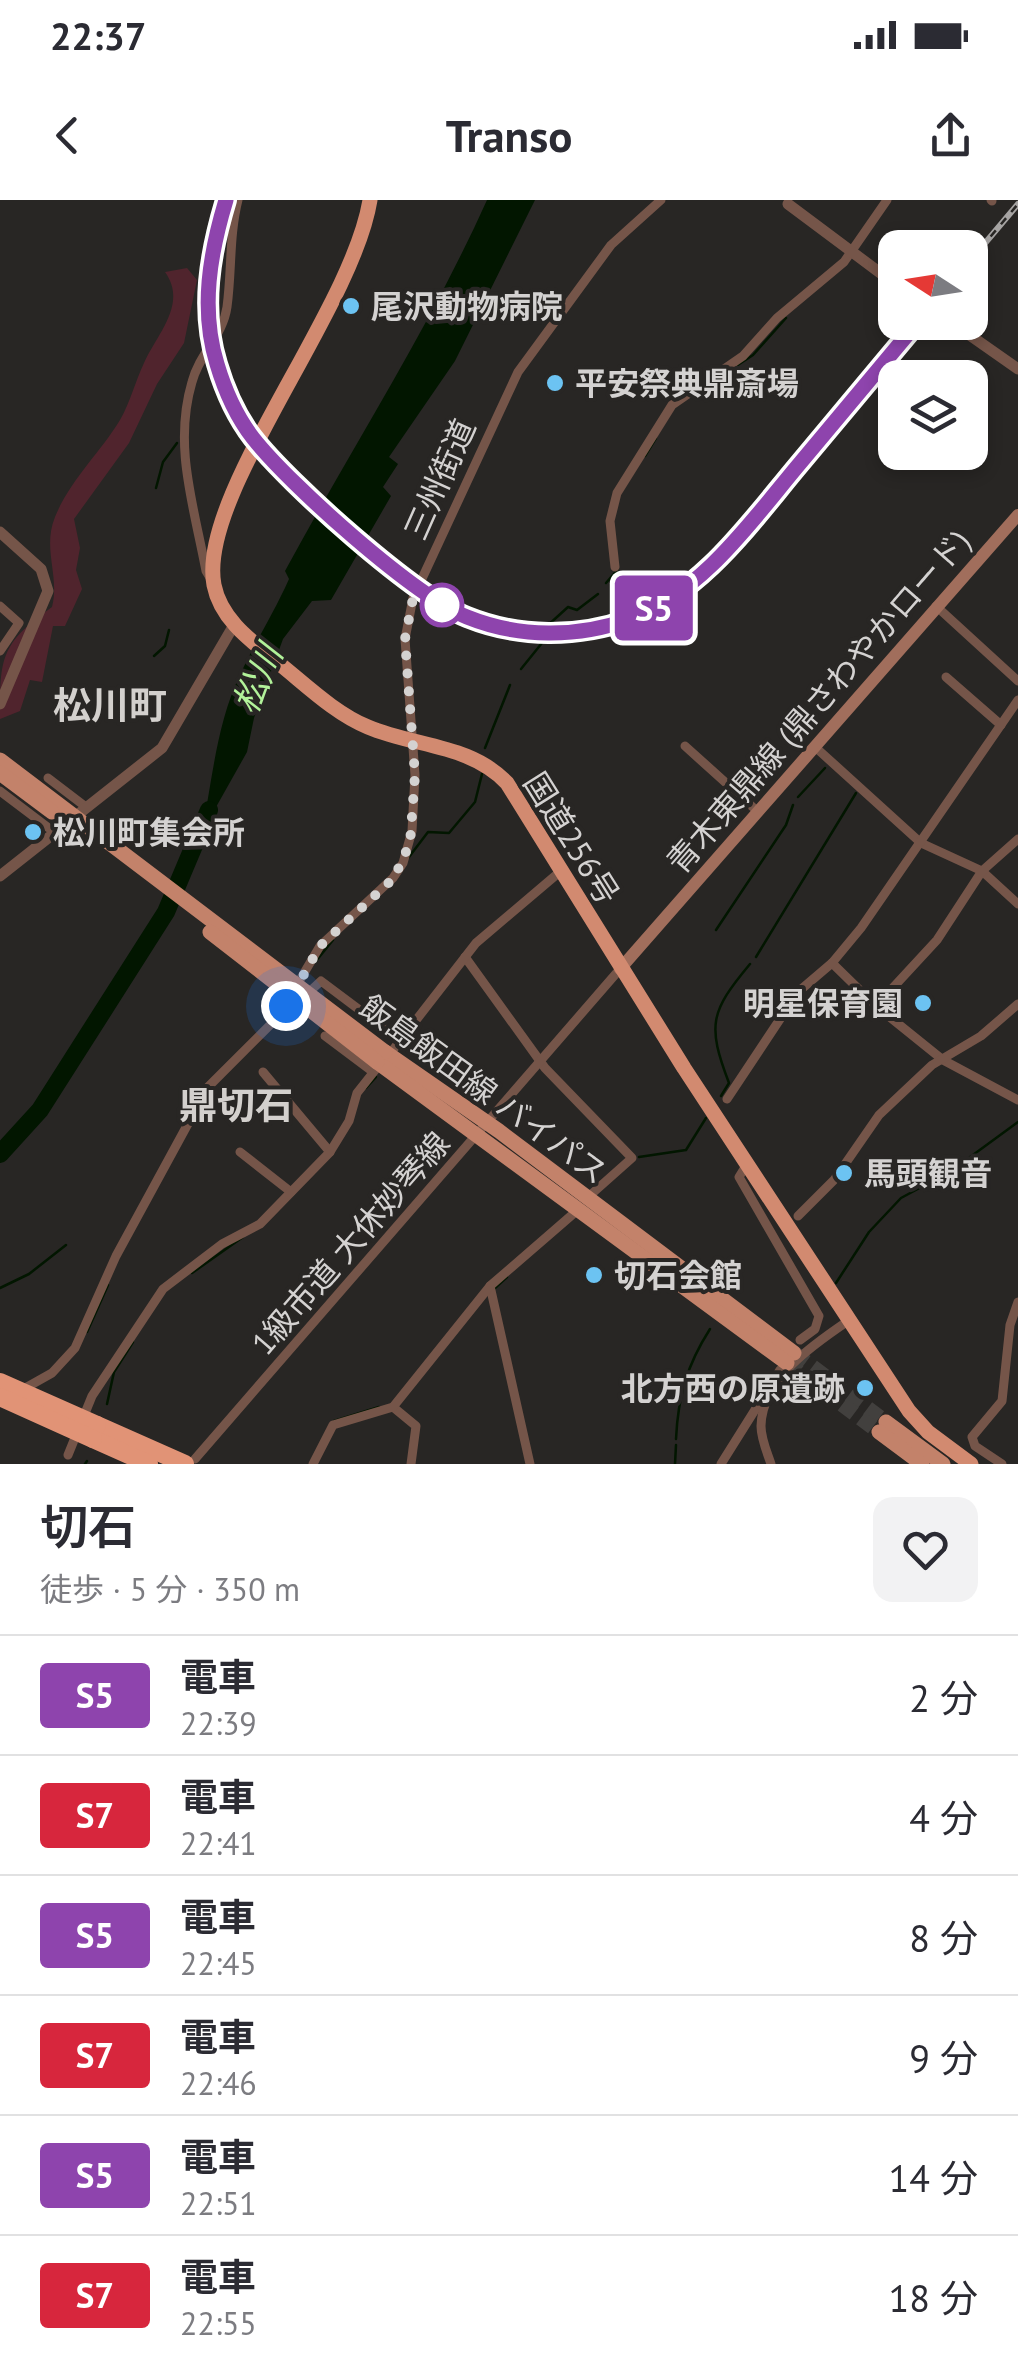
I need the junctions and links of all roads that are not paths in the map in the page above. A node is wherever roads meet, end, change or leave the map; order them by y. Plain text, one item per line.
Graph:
1 (238, 200) edge
2 (370, 200) edge
3 (660, 200) edge
4 (888, 200) edge
5 (785, 202) edge
6 (878, 271) edge
7 (977, 340) edge
8 (1018, 369) edge
9 (1018, 515) edge
10 (0, 532) edge
11 (615, 567) dead end
12 (214, 583) junction
13 (0, 606) edge
14 (936, 606) junction
15 (238, 629) junction
16 (0, 651) edge
17 (946, 677) dead end
18 (1018, 681) edge
19 (1018, 700) edge
20 (0, 704) edge
21 (1001, 725) junction
22 (413, 740) junction
23 (685, 746) dead end
24 (814, 746) junction
25 (0, 760) edge
26 (0, 773) edge
27 (48, 778) dead end
28 (0, 791) edge
29 (86, 807) junction
30 (756, 810) junction
31 (54, 832) junction
32 (1018, 839) edge
33 (920, 843) junction
34 (562, 870) junction
35 (982, 870) junction
36 (0, 876) edge
37 (1018, 904) edge
38 (466, 956) junction
39 (832, 963) junction
40 (620, 969) junction
41 (1018, 1004) edge
42 (286, 1006) junction
43 (876, 1006) junction
44 (325, 1036) dead end
45 (401, 1041) junction
46 (943, 1060) junction
47 (381, 1061) junction
48 (541, 1061) junction
49 (263, 1072) dead end
50 (727, 1098) dead end
51 (1018, 1100) edge
52 (482, 1128) junction
53 (240, 1152) dead end
54 (330, 1152) junction
55 (747, 1164) junction
56 (290, 1192) junction
57 (584, 1203) junction
58 (798, 1216) dead end
59 (490, 1286) junction
60 (1018, 1302) edge
61 (848, 1321) junction
62 (790, 1357) junction
63 (0, 1382) edge
64 (0, 1400) edge
65 (393, 1407) junction
66 (95, 1432) junction
67 (68, 1455) dead end
68 (190, 1461) edge
69 (149, 1464) edge
70 (313, 1464) edge
71 (411, 1464) edge
72 (530, 1464) edge
73 (722, 1464) edge
74 (771, 1464) edge
75 (922, 1464) edge
76 (943, 1464) edge
77 (971, 1464) edge
78 (1002, 1464) edge

1 - 12 street
2 - 12 highway
3 - 22 street, 三州街道
4 - 11 street
5 - 6 street, bridge
7 - 8 street
9 - 14 main road, 青木東鼎線 (鼎さわやかロード)
10 - 20 street
12 - 15 highway, 国道256号
13 - 16 street
14 - 18 street
14 - 24 main road, 青木東鼎線 (鼎さわやかロード)
15 - 22 highway, 国道256号
15 - 29 street
17 - 21 street
19 - 21 street
21 - 33 street
22 - 34 highway, 国道256号
22 - 42 street, 三州街道
23 - 30 street
24 - 30 main road, 青木東鼎線 (鼎さわやかロード)
24 - 33 street
25 - 47 main road, 飯島飯田線 バイパス, bridge
26 - 47 main road, 飯島飯田線 バイパス, bridge
27 - 29 street
28 - 31 street
29 - 31 street
30 - 40 main road, 青木東鼎線 (鼎さわやかロード)
31 - 36 street
32 - 35 street
33 - 35 street
33 - 39 street
34 - 38 street
34 - 40 highway, 国道256号
35 - 37 street
35 - 43 street
38 - 45 street
38 - 48 street
39 - 43 street
39 - 50 street
40 - 48 street, 1級市道 大休妙琴線
40 - 55 highway, 国道256号
41 - 46 street
42 - 45 street
42 - 64 street
43 - 46 street
44 - 47 street
45 - 47 street
46 - 51 street
46 - 58 street
47 - 52 main road, 飯島飯田線 バイパス
47 - 54 street
48 - 52 street, 1級市道 大休妙琴線
48 - 57 street
49 - 54 street
52 - 57 main road, 飯島飯田線 バイパス
52 - 68 street, 1級市道 大休妙琴線
53 - 56 street
54 - 56 street
55 - 61 highway, 国道256号
55 - 62 street
56 - 67 street
57 - 59 street
57 - 62 main road, 飯島飯田線 バイパス
59 - 65 street
59 - 72 street
60 - 78 street
61 - 74 street
61 - 77 highway, 国道256号
62 - 73 street
63 - 66 highway, bridge
64 - 66 highway, bridge
65 - 70 street
65 - 71 street
66 - 68 highway
66 - 69 highway
75 - 76 main road

